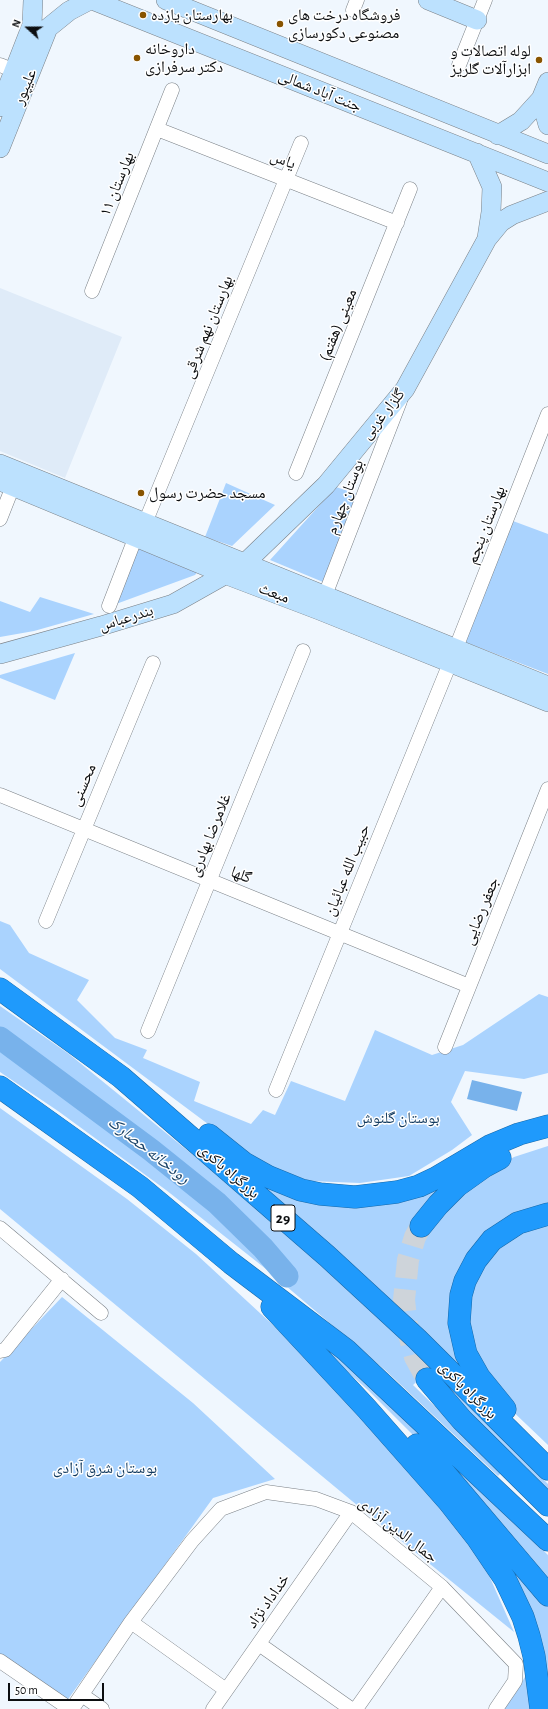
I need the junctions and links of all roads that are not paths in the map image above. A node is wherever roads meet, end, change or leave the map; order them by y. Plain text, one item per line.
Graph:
1 (33, 0) edge
2 (91, 0) edge
3 (166, 0) edge
4 (428, 0) edge
5 (485, 0) edge
6 (477, 20) junction
7 (459, 65) dead end
8 (14, 71) edge
9 (548, 82) edge
10 (172, 90) dead end
11 (541, 99) junction
12 (0, 107) edge
13 (548, 125) edge
14 (157, 129) junction
15 (498, 134) junction
16 (301, 144) dead end
17 (0, 148) edge
18 (477, 153) junction
19 (548, 154) edge
20 (287, 180) junction
21 (548, 182) edge
22 (410, 189) dead end
23 (548, 201) edge
24 (397, 223) junction
25 (487, 239) junction
26 (92, 291) dead end
27 (405, 389) junction
28 (548, 414) edge
29 (0, 464) edge
30 (296, 473) dead end
31 (6, 483) edge
32 (0, 519) edge
33 (141, 529) junction
34 (244, 564) junction
35 (227, 575) junction
36 (322, 603) junction
37 (109, 606) dead end
38 (303, 651) dead end
39 (0, 654) edge
40 (453, 656) junction
41 (153, 663) dead end
42 (548, 686) edge
43 (548, 702) edge
44 (548, 789) edge
45 (0, 795) edge
46 (83, 829) junction
47 (210, 880) junction
48 (46, 921) dead end
49 (340, 934) junction
50 (469, 986) junction
51 (0, 989) edge
52 (148, 1032) dead end
53 (445, 1047) dead end
54 (121, 1077) junction
55 (0, 1087) edge
56 (276, 1090) dead end
57 (548, 1126) edge
58 (548, 1141) edge
59 (548, 1214) edge
60 (421, 1226) tunnel mouth
61 (0, 1228) edge
62 (231, 1263) junction
63 (62, 1279) junction
64 (101, 1313) dead end
65 (0, 1351) edge
66 (315, 1353) junction
67 (427, 1379) tunnel mouth
68 (548, 1458) edge
69 (548, 1469) edge
70 (548, 1505) edge
71 (351, 1512) junction
72 (548, 1540) edge
73 (442, 1587) junction
74 (548, 1595) edge
75 (131, 1622) junction
76 (259, 1644) junction
77 (0, 1661) edge
78 (226, 1690) junction
79 (82, 1695) junction
80 (71, 1709) edge
81 (102, 1709) edge
82 (213, 1709) edge
83 (351, 1709) edge
84 (356, 1709) edge
85 (496, 1709) edge
86 (541, 1709) edge

1 - 8 street, علیپور
2 - 8 street, علیپور
2 - 18 street, جنت آباد شمالی
3 - 15 street, جنت آباد شمالی
4 - 6 street
5 - 6 street
6 - 7 street
8 - 12 street, علیپور
8 - 17 street, علیپور
9 - 11 street
10 - 14 street, بهارستان ۱۱
11 - 13 street
11 - 15 street
14 - 20 street, یاس
14 - 26 street, بهارستان ۱۱
15 - 19 street, جنت آباد شمالی
16 - 20 street, بهارستان نهم شرقی
18 - 21 street, جنت آباد شمالی
18 - 25 street, گلزار غربی
20 - 24 street, یاس
20 - 33 street, بهارستان نهم شرقی
22 - 24 street, معینی (هفتم)
23 - 25 street, گلزار غربی
24 - 30 street, معینی (هفتم)
25 - 27 street, گلزار غربی
27 - 34 street, گلزار غربی
27 - 36 street, بوستان چهارم
28 - 40 street, بهارستان پنجم
29 - 33 street, مبعث
31 - 32 street
31 - 33 street, مبعث
33 - 34 street, مبعث
33 - 35 street, مبعث
33 - 37 street, بهارستان نهم شرقی
34 - 35 street, بندرعباس
34 - 36 street, مبعث
35 - 36 street, مبعث
35 - 39 street, بندرعباس
36 - 40 street, مبعث
38 - 47 street, غلامرضا بهادری
40 - 42 street, مبعث
40 - 43 street, مبعث
40 - 49 street, حبیب الله عبائیان
41 - 46 street, محسنی
44 - 50 street, جعفر رضایی
45 - 46 street, گلها
46 - 47 street, گلها
46 - 48 street, محسنی
47 - 49 street, گلها
47 - 52 street, غلامرضا بهادری
49 - 50 street, گلها
49 - 56 street, حبیب الله عبائیان
50 - 53 street, جعفر رضایی
51 - 54 highway, بزرگراه باکری / 29
54 - 57 highway
54 - 69 highway, بزرگراه باکری / 29
55 - 62 highway
58 - 60 highway
59 - 68 highway
61 - 63 street
62 - 66 highway
62 - 72 highway
63 - 64 street
63 - 65 street
66 - 74 highway
66 - 86 highway
67 - 70 highway
71 - 73 street, جمال الدین آزادی
71 - 75 street, جمال الدین آزادی
71 - 76 street, خداداد نژاد
73 - 84 street
73 - 85 street, جمال الدین آزادی
75 - 78 street
75 - 79 street, جمال الدین آزادی
76 - 78 street, خداداد نژاد
76 - 83 street
77 - 80 street
78 - 82 street, خداداد نژاد
79 - 80 street, جمال الدین آزادی
79 - 81 street

